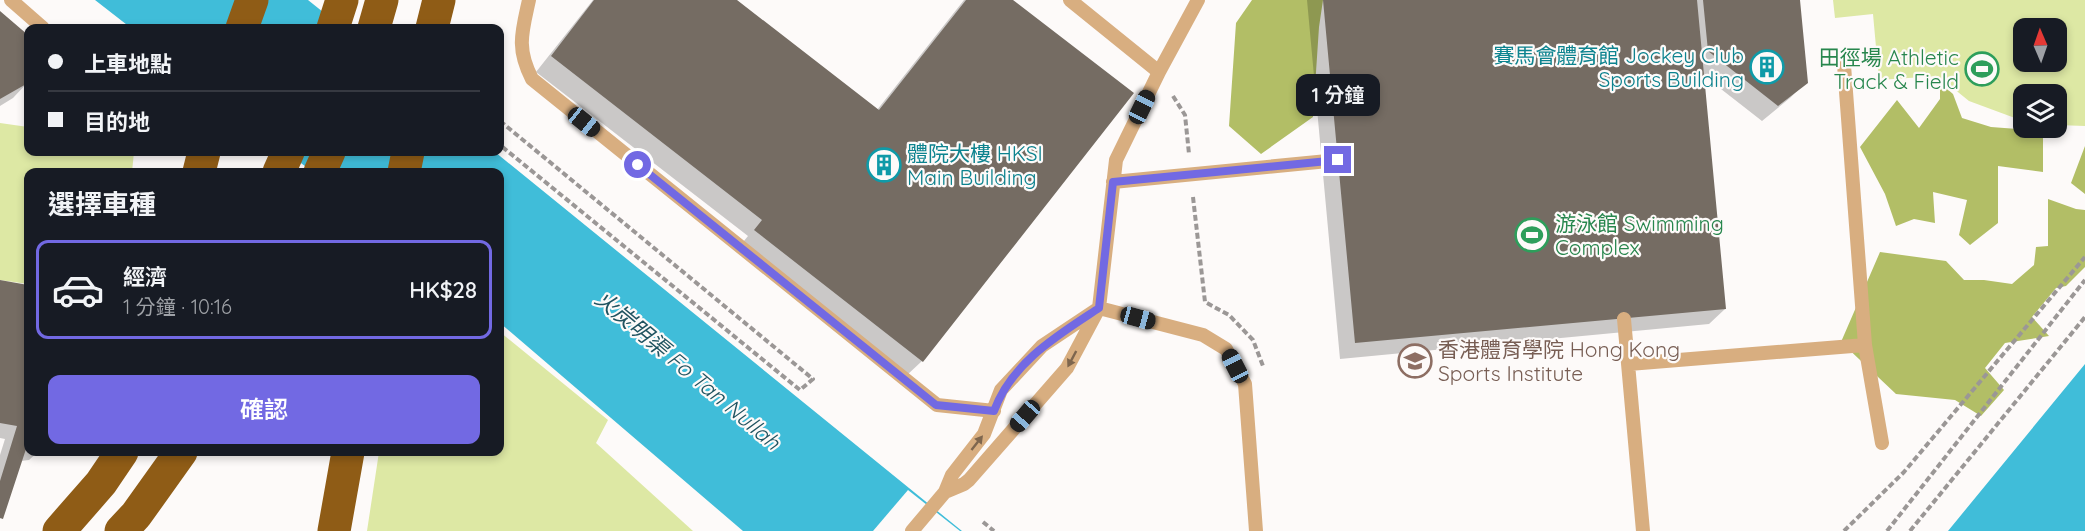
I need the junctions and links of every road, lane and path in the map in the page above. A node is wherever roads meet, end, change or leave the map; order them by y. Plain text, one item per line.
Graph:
1 (11, 0) edge
2 (252, 0) edge
3 (382, 0) edge
4 (439, 0) edge
5 (529, 0) edge
6 (1070, 0) edge
7 (1198, 0) edge
8 (38, 24) edge
9 (243, 24) edge
10 (375, 24) edge
11 (433, 24) edge
12 (1844, 65) dead end
13 (1159, 72) junction
14 (504, 125) edge
15 (504, 148) edge
16 (1338, 160) dead end
17 (1191, 175) junction
18 (1113, 182) junction
19 (2085, 257) edge
20 (2085, 280) edge
21 (1099, 308) junction
22 (2085, 317) edge
23 (1624, 319) dead end
24 (1865, 345) junction
25 (1629, 364) junction
26 (1264, 368) dead end
27 (994, 411) junction
28 (1882, 443) dead end
29 (116, 456) edge
30 (119, 456) edge
31 (152, 456) edge
32 (178, 456) edge
33 (347, 456) edge
34 (945, 492) junction
35 (983, 522) dead end
36 (59, 531) edge
37 (105, 531) edge
38 (121, 531) edge
39 (147, 531) edge
40 (334, 531) edge
41 (912, 531) edge
42 (994, 531) edge
43 (1257, 531) edge
44 (1643, 531) edge
45 (1844, 531) edge
46 (1887, 531) edge
47 (1910, 531) edge

1 - 8 lane
2 - 9 highway
3 - 10 highway
4 - 11 highway
5 - 27 lane
6 - 13 lane
7 - 13 lane
12 - 24 lane
13 - 17 path
13 - 18 lane
14 - 15 path
16 - 17 lane
17 - 18 lane
17 - 26 path
18 - 21 lane
19 - 45 path
20 - 46 path
21 - 27 lane
21 -> 34 lane
21 - 43 lane
22 - 47 path
23 - 25 lane
24 - 25 lane
24 - 28 lane
25 - 44 lane
34 -> 27 lane
29 - 37 highway
30 - 36 highway
31 - 39 highway
32 - 38 highway
33 - 40 highway
34 - 41 lane
35 - 42 path

